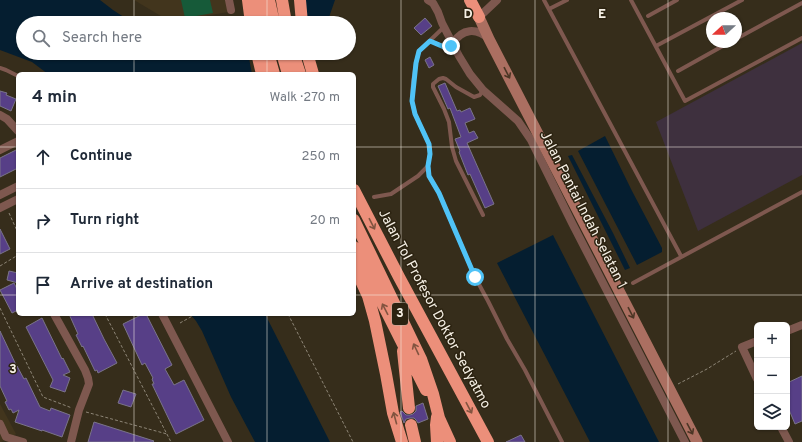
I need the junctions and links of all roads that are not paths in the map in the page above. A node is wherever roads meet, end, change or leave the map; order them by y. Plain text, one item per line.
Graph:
1 (229, 0) edge
2 (269, 0) edge
3 (282, 0) edge
4 (300, 0) edge
5 (428, 0) edge
6 (470, 0) edge
7 (496, 0) edge
8 (544, 0) edge
9 (567, 0) edge
10 (631, 0) edge
11 (677, 0) edge
12 (742, 0) edge
13 (252, 2) edge
14 (802, 3) edge
15 (549, 9) junction
16 (231, 10) dead end
17 (481, 14) junction
18 (251, 16) edge
19 (259, 16) edge
20 (272, 16) edge
21 (285, 16) edge
22 (301, 16) edge
23 (648, 16) dead end
24 (444, 26) junction
25 (742, 36) edge
26 (802, 38) edge
27 (489, 39) junction
28 (430, 41) junction
29 (454, 45) junction
30 (656, 46) junction
31 (719, 48) edge
32 (259, 60) edge
33 (270, 60) edge
34 (284, 60) edge
35 (295, 60) edge
36 (309, 60) edge
37 (0, 68) edge
38 (678, 71) dead end
39 (262, 72) edge
40 (273, 72) edge
41 (287, 72) edge
42 (299, 72) edge
43 (312, 72) edge
44 (16, 75) edge
45 (483, 90) junction
46 (0, 116) edge
47 (16, 129) edge
48 (16, 142) edge
49 (0, 150) edge
50 (428, 166) junction
51 (16, 187) edge
52 (802, 192) edge
53 (356, 194) edge
54 (0, 195) edge
55 (374, 197) dead end
56 (16, 200) edge
57 (2, 206) edge
58 (483, 215) dead end
59 (356, 224) edge
60 (356, 251) edge
61 (681, 256) junction
62 (356, 270) edge
63 (633, 282) dead end
64 (55, 316) edge
65 (163, 316) edge
66 (802, 325) edge
67 (790, 330) edge
68 (754, 343) edge
69 (402, 344) junction
70 (754, 373) edge
71 (409, 408) dead end
72 (438, 412) junction
73 (0, 424) edge
74 (411, 425) dead end
75 (783, 430) edge
76 (3, 439) edge
77 (227, 441) edge
78 (23, 442) edge
79 (71, 442) edge
80 (402, 442) edge
81 (415, 442) edge
82 (437, 442) edge
83 (450, 442) edge
84 (488, 442) edge
85 (562, 442) edge
86 (685, 442) edge
87 (697, 442) edge
88 (789, 442) edge

1 - 16 street
2 - 20 highway
3 - 21 highway
4 - 22 highway
5 - 24 street, Jalan Pantai Indah Selatan 1
6 - 17 highway
7 - 17 street
8 - 15 lane
9 - 15 lane
10 - 30 lane
11 - 23 lane
12 - 30 lane
13 - 18 highway
13 - 19 highway
14 - 25 lane
15 - 61 lane
17 - 27 street, Jalan Pantai Indah Selatan 1
24 - 28 lane
24 - 29 street, Jalan Pantai Indah Selatan 1
26 - 30 lane
27 - 29 street
27 -> 87 street, Jalan Pantai Indah Selatan 1
28 - 29 lane
28 - 50 lane
29 - 45 street, Jalan Pantai Indah Selatan 1
31 - 38 lane
32 - 39 highway
33 - 40 highway
34 - 41 highway
35 - 42 highway
36 - 43 highway
37 - 44 lane
45 - 58 lane
45 - 86 street, Jalan Pantai Indah Selatan 1
46 - 47 street
48 - 49 street
50 - 55 lane
50 - 85 lane
51 - 54 street
52 - 61 lane
53 -> 84 highway, Jalan Tol Profesor Doktor Sedyatmo / 3
56 - 57 street
72 -> 59 highway, Jalan Tol Profesor Doktor Sedyatmo / 3
69 -> 60 highway, Jalan Tol Profesor Doktor Sedyatmo / 3
61 - 63 lane
80 -> 62 highway
64 - 79 street
65 - 77 street
66 - 67 street
68 - 70 street
69 - 71 highway, Jalan Tol Profesor Doktor Sedyatmo / 3
69 - 72 highway, Jalan Tol Profesor Doktor Sedyatmo / 3
72 - 82 highway
72 - 83 highway, Jalan Tol Profesor Doktor Sedyatmo / 3
73 - 76 street
74 - 81 highway
75 - 88 street
76 - 78 street

